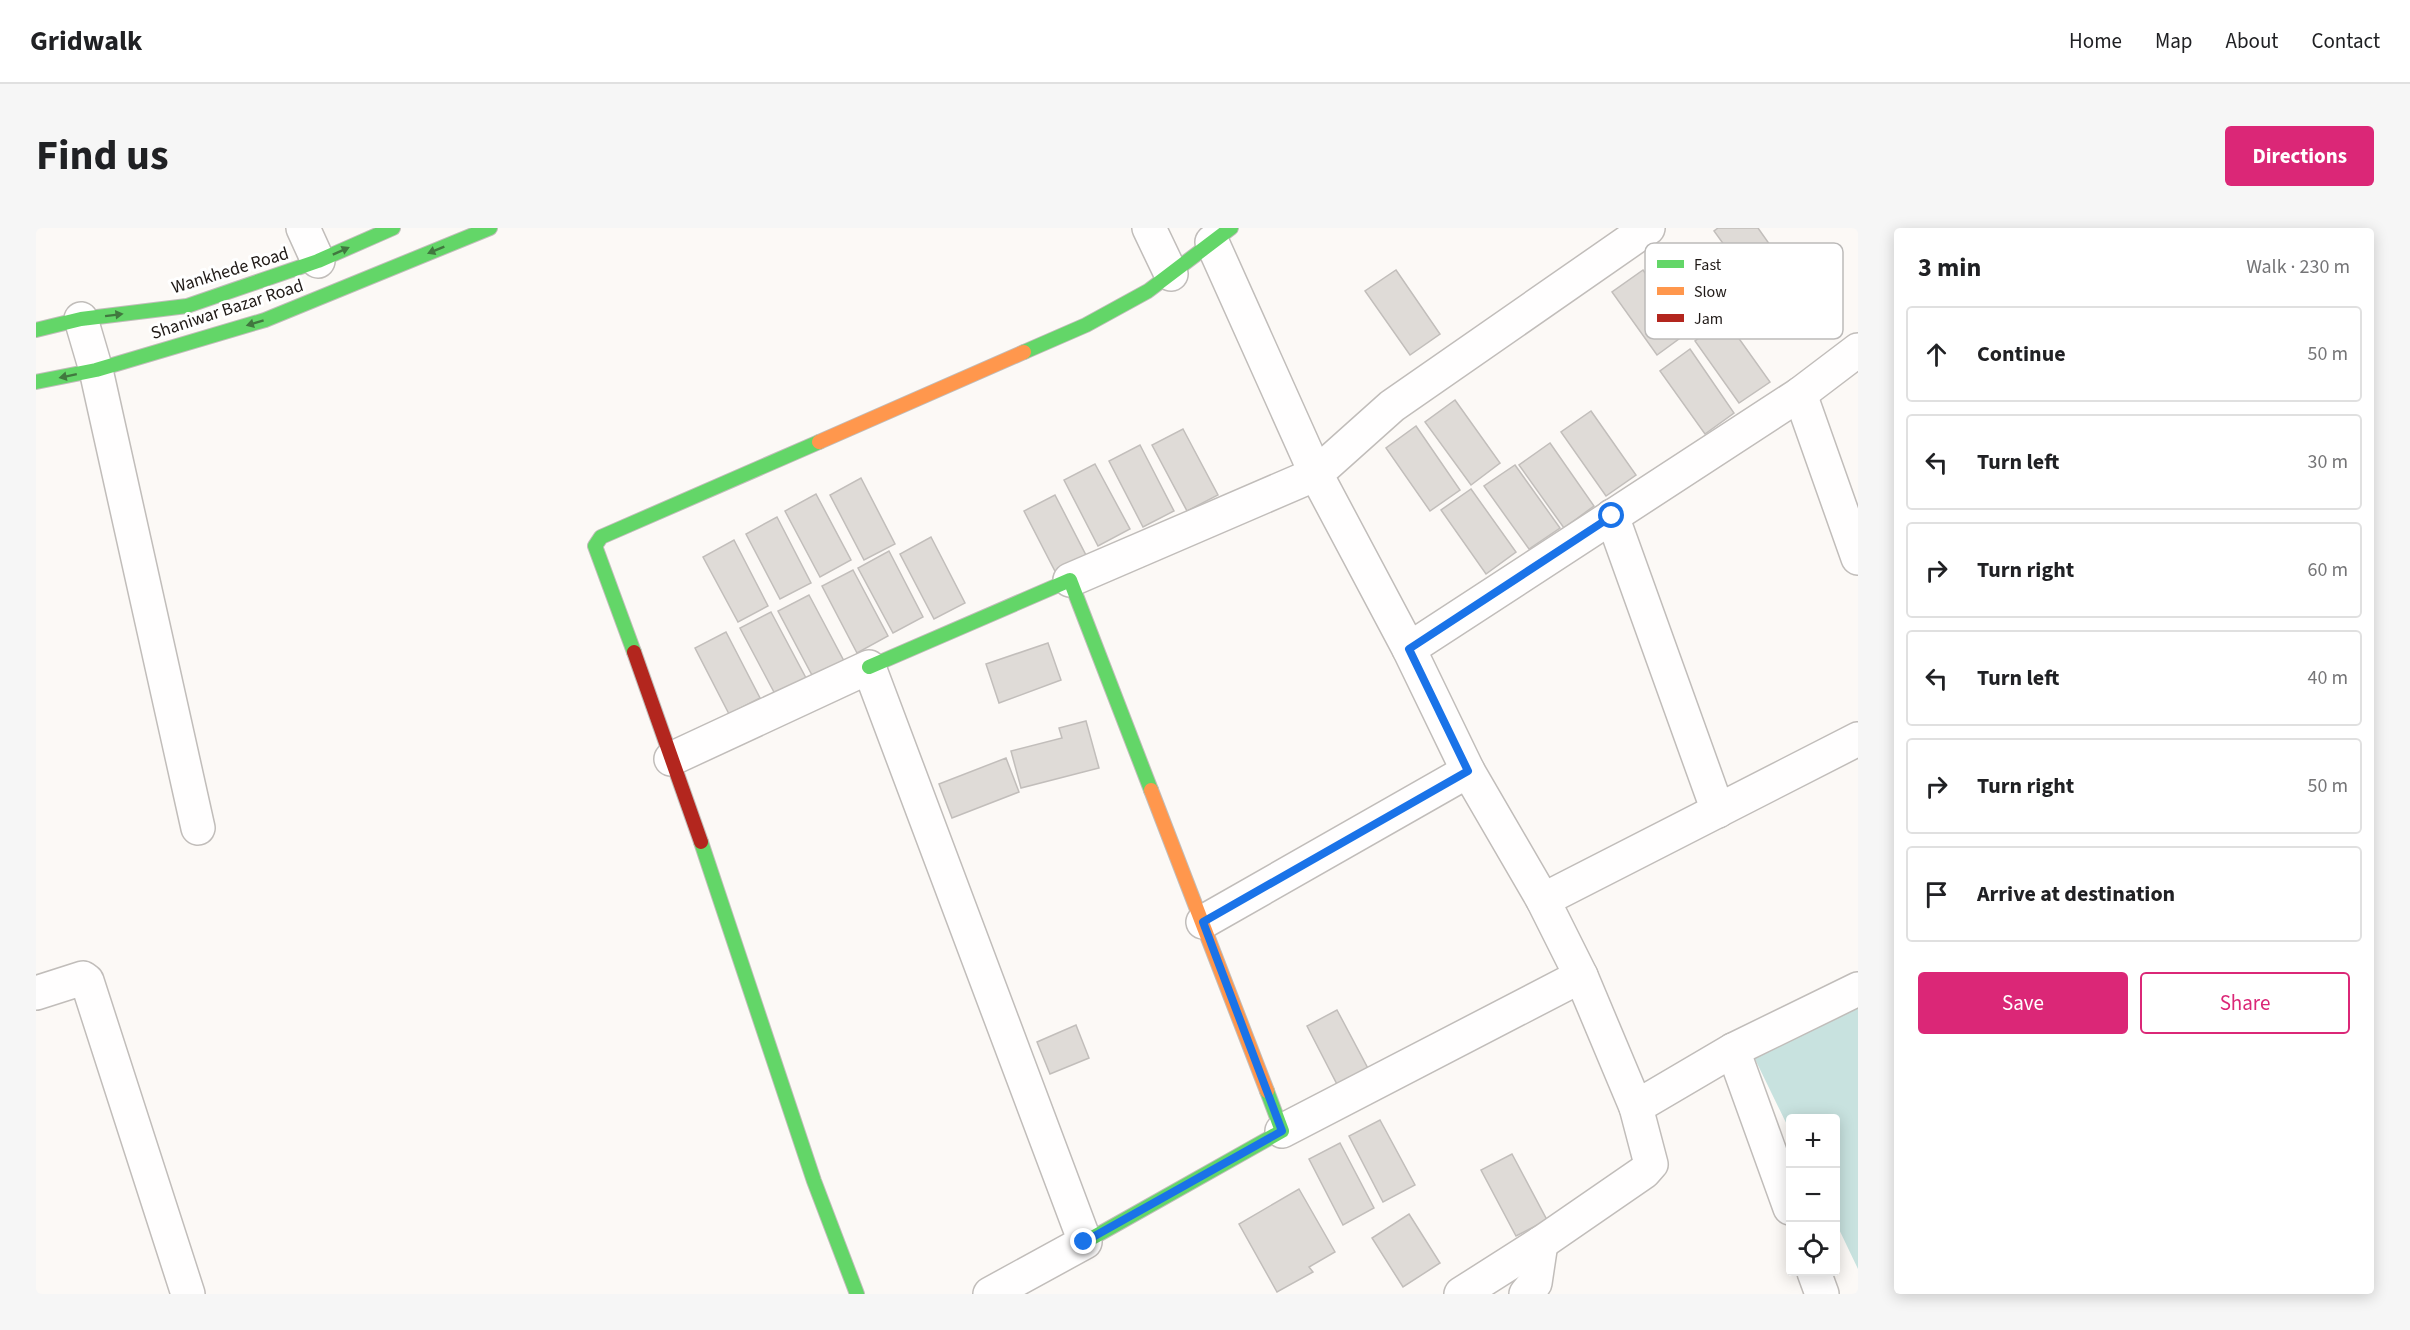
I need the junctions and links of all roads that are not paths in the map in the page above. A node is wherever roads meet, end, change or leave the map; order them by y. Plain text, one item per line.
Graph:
1 (303, 228) edge
2 (393, 228) edge
3 (490, 228) edge
4 (1149, 228) edge
5 (1647, 228) edge
6 (1222, 235) edge
7 (318, 261) junction
8 (1171, 274) junction
9 (81, 319) junction
10 (36, 330) edge
11 (1858, 350) edge
12 (96, 370) junction
13 (36, 382) edge
14 (1800, 393) junction
15 (1316, 474) junction
16 (1612, 516) junction
17 (1858, 558) edge
18 (1070, 580) junction
19 (1409, 649) junction
20 (869, 667) junction
21 (1858, 739) edge
22 (671, 759) junction
23 (1468, 771) junction
24 (1718, 811) junction
25 (198, 828) dead end
26 (1543, 900) junction
27 (1203, 922) junction
28 (1581, 975) junction
29 (1858, 989) edge
30 (36, 993) edge
31 (1733, 1050) junction
32 (1636, 1107) junction
33 (1282, 1131) junction
34 (1786, 1194) edge
35 (1084, 1242) junction
36 (1542, 1243) junction
37 (1815, 1276) edge
38 (188, 1294) edge
39 (857, 1294) edge
40 (990, 1294) edge
41 (1461, 1294) edge
42 (1526, 1294) edge
43 (1822, 1294) edge

1 - 7 street
7 -> 2 street, Wankhede Road
3 -> 12 street, Shaniwar Bazar Road
4 - 8 street
5 - 15 street
6 - 8 street
6 - 15 street
9 -> 7 street, Wankhede Road
8 - 22 street
9 - 10 street, Wankhede Road
9 - 12 street
11 - 14 street
12 -> 13 street, Shaniwar Bazar Road
12 - 25 street
14 - 16 street
14 - 17 street
15 - 18 street
15 - 19 street
16 - 19 street
16 - 24 street
18 - 20 street
18 - 27 street
19 - 23 street
20 - 22 street
20 - 35 street
21 - 24 street
22 - 39 street
23 - 26 street
23 - 27 street
24 - 26 street
26 - 28 street
27 - 33 street
28 - 32 street
28 - 33 street
29 - 31 street
30 - 38 street
31 - 32 street
31 - 34 street
32 - 36 street
33 - 35 street
35 - 40 street
36 - 41 street
36 - 42 street
37 - 43 street

